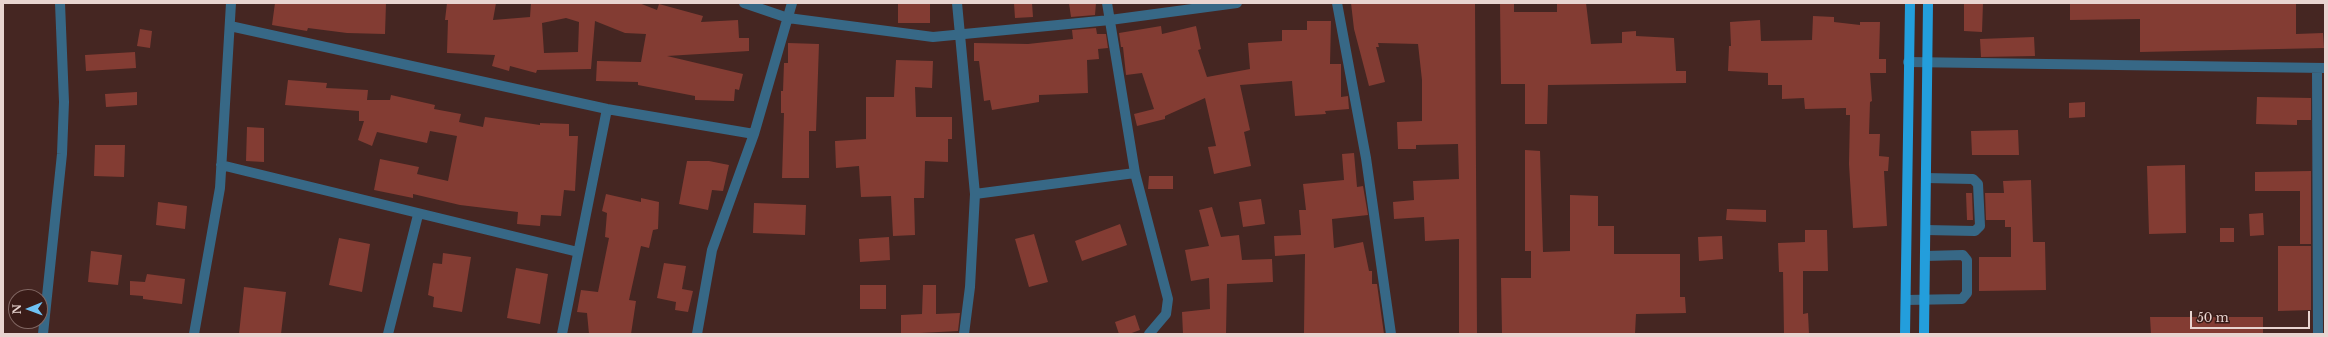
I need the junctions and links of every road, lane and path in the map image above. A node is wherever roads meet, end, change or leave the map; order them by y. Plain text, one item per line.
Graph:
1 (60, 3) edge
2 (231, 3) edge
3 (744, 3) edge
4 (792, 3) edge
5 (957, 3) edge
6 (1107, 3) edge
7 (1237, 3) edge
8 (1337, 3) edge
9 (1910, 3) edge
10 (1928, 3) edge
11 (788, 18) junction
12 (1110, 20) junction
13 (230, 26) junction
14 (961, 34) junction
15 (1908, 62) junction
16 (1928, 62) junction
17 (2321, 68) edge
18 (607, 109) junction
19 (754, 134) junction
20 (221, 166) junction
21 (1135, 174) junction
22 (1926, 178) junction
23 (975, 194) junction
24 (418, 215) junction
25 (1926, 230) junction
26 (578, 252) junction
27 (1925, 256) junction
28 (1906, 300) junction
29 (1924, 301) junction
30 (43, 334) edge
31 (194, 334) edge
32 (388, 334) edge
33 (562, 334) edge
34 (697, 334) edge
35 (964, 334) edge
36 (1149, 334) edge
37 (1391, 334) edge
38 (1905, 334) edge
39 (1924, 334) edge
40 (2318, 334) edge

1 - 30 street
2 - 13 street
3 - 11 street
4 - 11 street
5 - 14 street
6 - 12 street
7 - 12 street
8 - 37 street
9 - 15 main road
10 - 16 main road
11 - 14 street
11 - 19 street
12 - 14 street
12 - 21 street
13 - 18 street
13 - 20 street
14 - 23 street
15 - 16 street
15 - 28 main road
16 - 17 street
16 - 22 main road
17 - 40 street
18 - 19 street
18 - 26 street
19 - 34 street
20 - 24 street
20 - 31 street
21 - 23 street
21 - 36 street
22 - 25 main road
22 - 25 street
23 - 35 street
24 - 26 street
24 - 32 street
25 - 27 main road
26 - 33 street
27 - 29 main road
27 - 29 street
28 - 29 street
28 - 38 main road
29 - 39 main road

